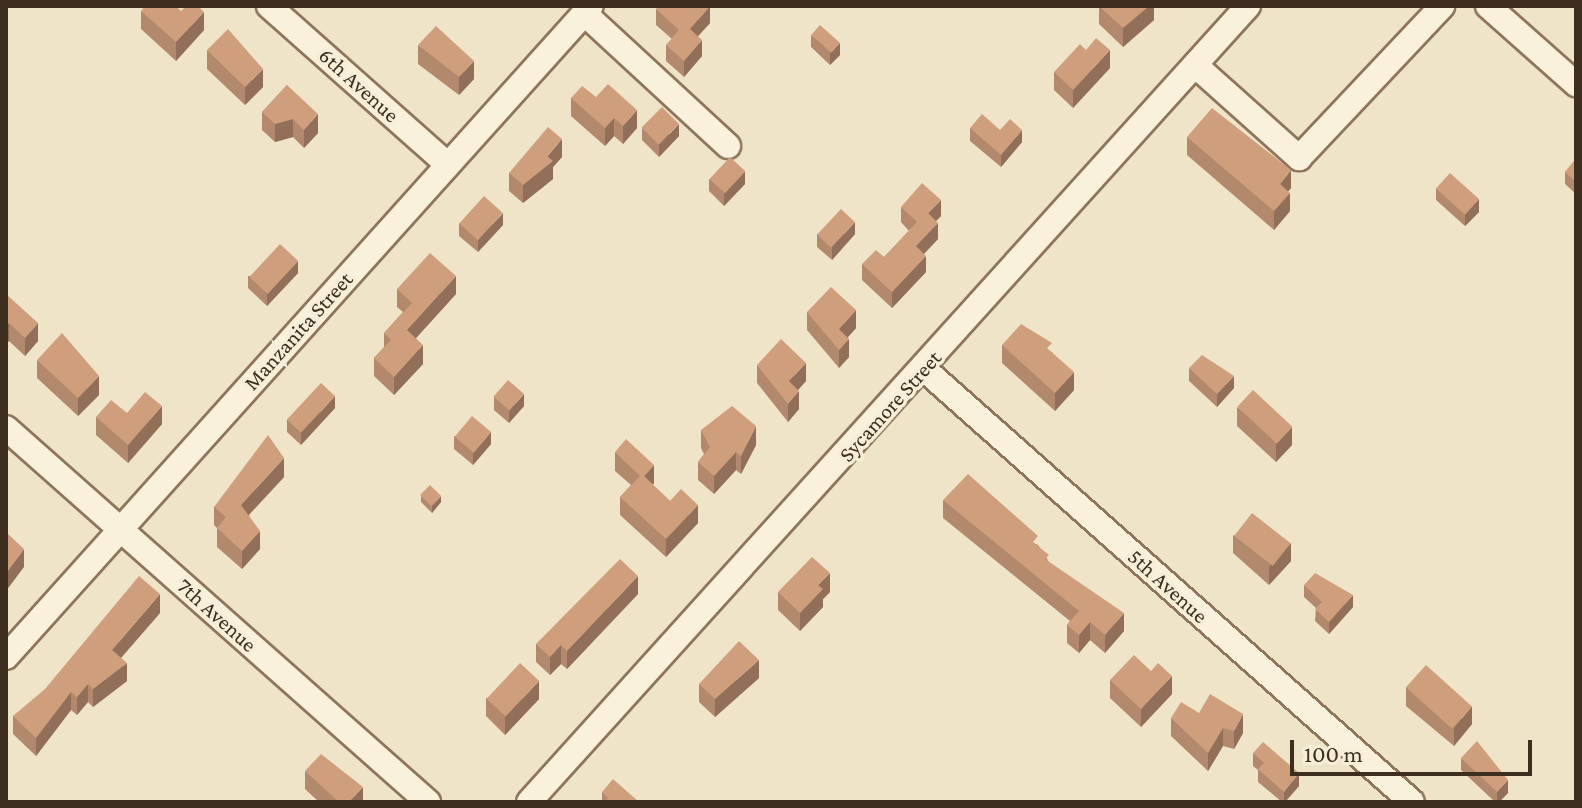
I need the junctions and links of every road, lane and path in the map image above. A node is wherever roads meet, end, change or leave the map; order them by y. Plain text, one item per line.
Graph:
1 (269, 6) edge
2 (1248, 6) edge
3 (1442, 6) edge
4 (1488, 6) edge
5 (588, 10) edge
6 (1195, 65) junction
7 (1576, 84) edge
8 (728, 146) dead end
9 (448, 165) junction
10 (924, 369) junction
11 (6, 428) edge
12 (120, 529) junction
13 (6, 657) edge
14 (428, 802) edge
15 (529, 802) edge
16 (1412, 802) edge

1 - 9 street, 6th Avenue
2 - 6 street, Sycamore Street
3 - 6 street
4 - 7 street
5 - 8 street
5 - 9 street, Manzanita Street
6 - 10 street, Sycamore Street
9 - 12 street, Manzanita Street
10 - 15 street, Sycamore Street
10 - 16 street, 5th Avenue
11 - 12 street, 7th Avenue
12 - 13 street, Manzanita Street
12 - 14 street, 7th Avenue

